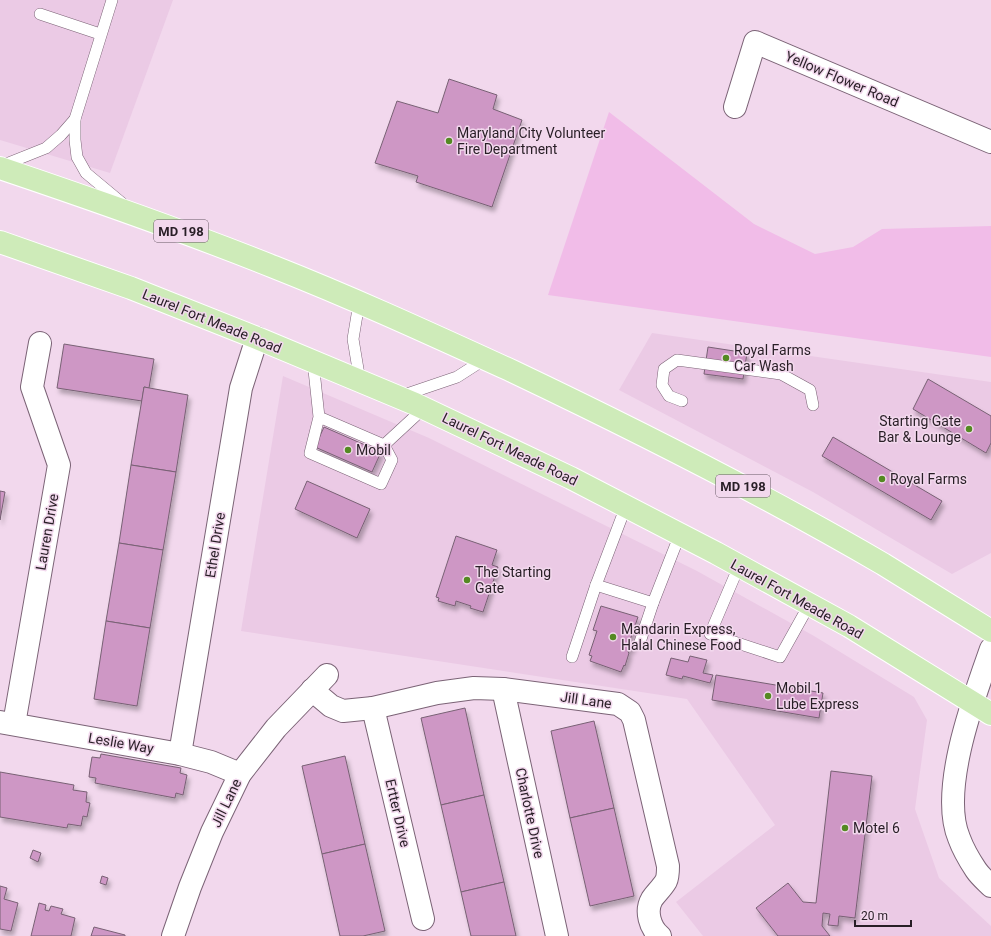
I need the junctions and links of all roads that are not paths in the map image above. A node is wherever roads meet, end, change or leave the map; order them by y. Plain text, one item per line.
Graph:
1 (112, 0) edge
2 (40, 14) dead end
3 (100, 34) junction
4 (735, 107) dead end
5 (74, 119) junction
6 (991, 142) edge
7 (0, 167) edge
8 (134, 214) junction
9 (0, 242) edge
10 (359, 303) junction
11 (257, 338) junction
12 (40, 343) dead end
13 (485, 359) junction
14 (313, 361) junction
15 (360, 381) junction
16 (399, 397) junction
17 (682, 401) dead end
18 (813, 405) dead end
19 (424, 408) junction
20 (319, 417) junction
21 (384, 445) junction
22 (626, 506) junction
23 (680, 534) junction
24 (739, 566) junction
25 (596, 585) junction
26 (653, 603) junction
27 (809, 605) junction
28 (991, 631) edge
29 (639, 645) dead end
30 (991, 649) edge
31 (572, 657) dead end
32 (327, 675) dead end
33 (503, 689) junction
34 (312, 690) junction
35 (972, 703) junction
36 (373, 708) junction
37 (991, 714) edge
38 (7, 723) edge
39 (180, 754) junction
40 (240, 774) junction
41 (991, 886) edge
42 (423, 919) dead end
43 (173, 936) edge
44 (557, 936) edge
45 (660, 936) edge

1 - 3 lane
2 - 3 lane
3 - 5 lane
4 - 6 street, Yellow Flower Road
5 - 7 lane
5 - 8 lane
7 - 8 main road, MD 198
8 - 10 main road, MD 198
9 - 11 main road, Laurel Fort Meade Road
10 - 13 main road, MD 198
10 - 15 lane
11 - 14 main road, Laurel Fort Meade Road
11 - 39 street, Ethel Drive
12 - 38 street, Lauren Drive
13 - 16 lane
13 - 28 main road, MD 198
14 - 15 main road, Laurel Fort Meade Road
14 - 20 lane
15 - 16 main road, Laurel Fort Meade Road
16 - 19 main road, Laurel Fort Meade Road
17 - 18 lane
19 - 21 lane
19 - 22 main road, Laurel Fort Meade Road
20 - 21 lane
20 - 21 lane
22 - 23 main road, Laurel Fort Meade Road
22 - 25 lane
23 - 24 main road, Laurel Fort Meade Road
23 - 26 lane
24 - 27 main road, Laurel Fort Meade Road
24 - 27 lane
25 - 26 lane
25 - 31 lane
26 - 29 lane
27 - 35 main road, Laurel Fort Meade Road
30 - 35 street
32 - 34 street, Jill Lane
33 - 36 street, Jill Lane
33 - 44 street, Charlotte Drive
33 - 45 street, Jill Lane
34 - 36 street, Jill Lane
34 - 40 street, Jill Lane
35 - 37 main road, Laurel Fort Meade Road
35 - 41 street
36 - 42 street, Ertter Drive
38 - 39 street, Leslie Way
39 - 40 street, Leslie Way
40 - 43 street, Jill Lane

